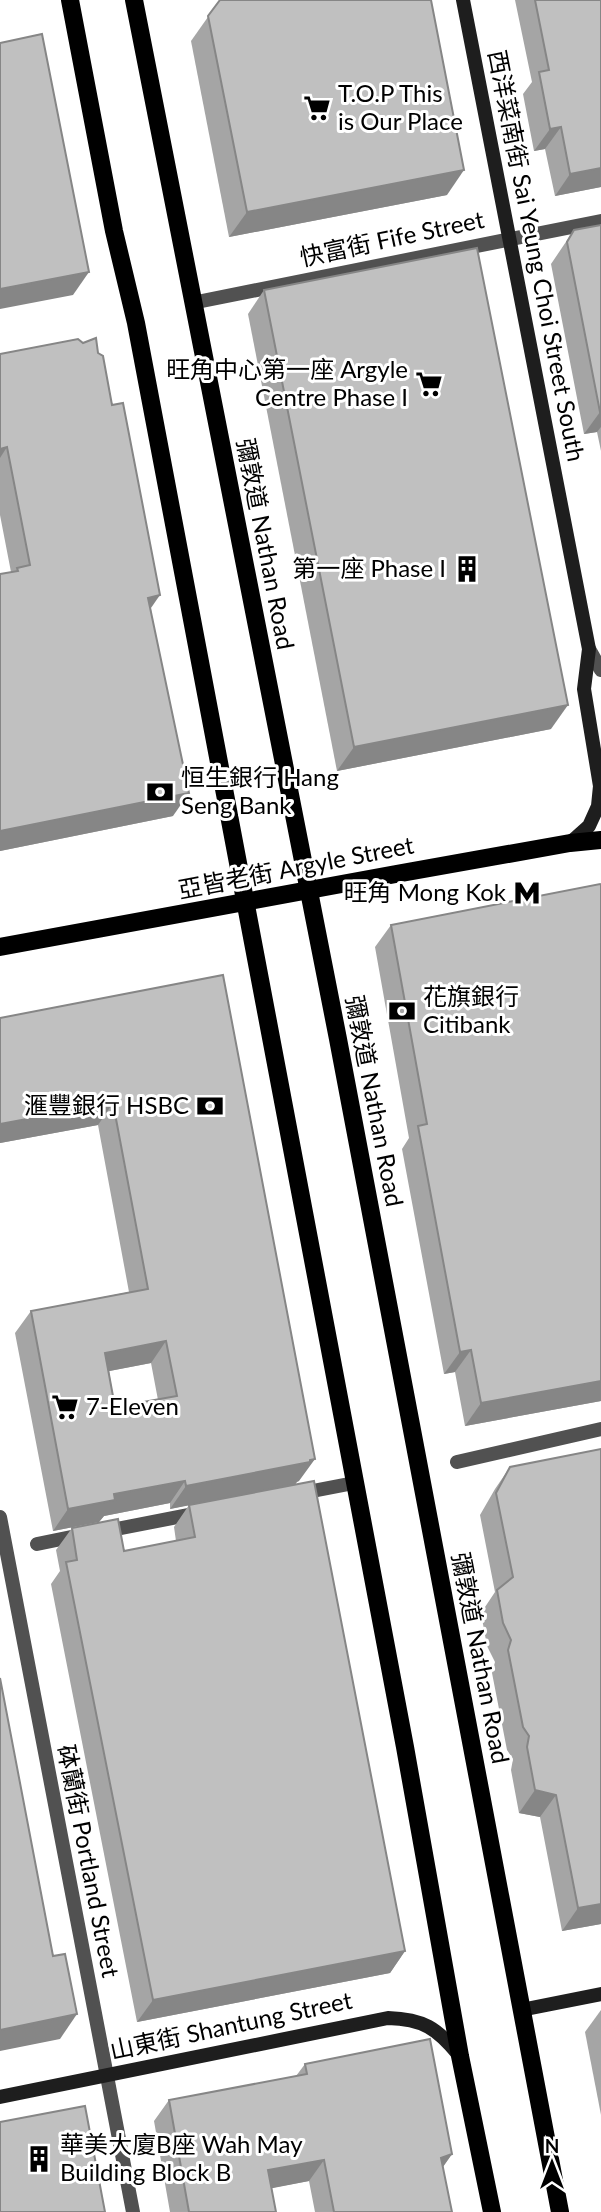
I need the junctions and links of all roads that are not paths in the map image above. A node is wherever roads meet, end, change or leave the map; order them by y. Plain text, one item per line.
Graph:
1 (70, 0) edge
2 (134, 0) edge
3 (463, 0) edge
4 (601, 221) edge
5 (508, 238) junction
6 (192, 303) junction
7 (589, 649) junction
8 (601, 670) edge
9 (601, 840) edge
10 (570, 843) junction
11 (308, 890) junction
12 (245, 902) junction
13 (0, 947) edge
14 (601, 1429) edge
15 (457, 1462) dead end
16 (354, 1483) junction
17 (287, 1496) edge
18 (208, 1511) edge
19 (0, 1517) edge
20 (37, 1544) dead end
21 (601, 1994) edge
22 (521, 2010) junction
23 (460, 2056) junction
24 (106, 2075) junction
25 (0, 2097) edge
26 (133, 2212) edge
27 (492, 2212) edge
28 (560, 2212) edge

1 - 12 main road
2 - 6 main road, 彌敦道 Nathan Road
3 - 5 street, 西洋菜南街 Sai Yeung Choi Street South
4 - 5 street, 快富街 Fife Street
5 - 6 street, 快富街 Fife Street
5 - 7 street, 西洋菜南街 Sai Yeung Choi Street South
6 - 11 main road, 彌敦道 Nathan Road
7 - 8 street
7 - 10 street, 西洋菜南街 Sai Yeung Choi Street South
9 - 10 main road, 亞皆老街 Argyle Street
10 - 11 main road, 亞皆老街 Argyle Street
11 - 12 main road, 亞皆老街 Argyle Street
11 - 22 main road, 彌敦道 Nathan Road
12 - 13 main road, 亞皆老街 Argyle Street
12 - 16 main road
14 - 15 street
16 - 17 street
16 - 23 main road
18 - 20 street
19 - 24 street, 砵蘭街 Portland Street
21 - 22 street
22 - 28 main road, 彌敦道 Nathan Road
23 - 24 street, 山東街 Shantung Street
23 - 27 main road
24 - 25 street, 山東街 Shantung Street
24 - 26 street, 砵蘭街 Portland Street

